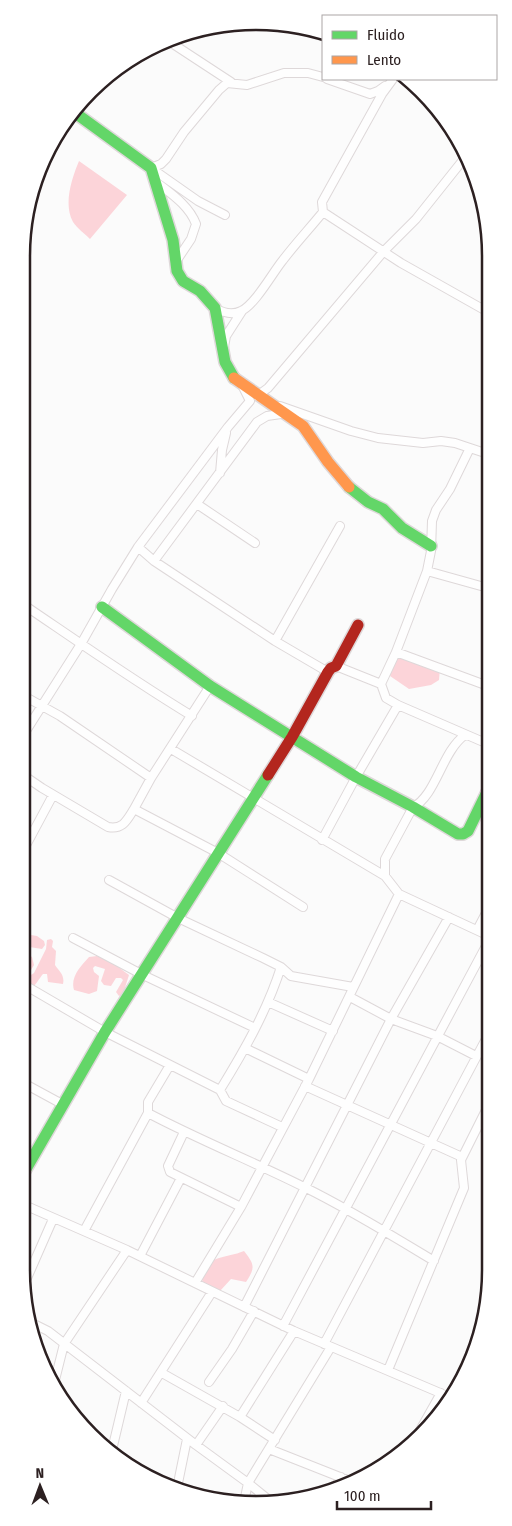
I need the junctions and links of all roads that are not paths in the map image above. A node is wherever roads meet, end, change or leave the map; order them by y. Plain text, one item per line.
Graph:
1 (175, 45) edge
2 (322, 77) edge
3 (331, 80) edge
4 (392, 80) edge
5 (392, 80) edge
6 (230, 82) junction
7 (79, 116) edge
8 (462, 163) edge
9 (151, 168) junction
10 (155, 181) junction
11 (323, 212) junction
12 (225, 215) dead end
13 (384, 251) junction
14 (175, 264) junction
15 (216, 308) junction
16 (482, 309) edge
17 (242, 311) junction
18 (223, 355) junction
19 (255, 398) junction
20 (275, 405) junction
21 (299, 412) junction
22 (287, 414) junction
23 (228, 427) junction
24 (470, 448) junction
25 (482, 452) edge
26 (220, 473) junction
27 (197, 504) junction
28 (340, 526) dead end
29 (255, 543) dead end
30 (138, 546) junction
31 (431, 546) junction
32 (154, 561) junction
33 (426, 571) junction
34 (482, 586) edge
35 (102, 607) junction
36 (30, 609) edge
37 (358, 625) dead end
38 (275, 641) junction
39 (81, 644) junction
40 (396, 652) junction
41 (332, 669) junction
42 (381, 684) junction
43 (482, 684) edge
44 (210, 686) junction
45 (30, 700) edge
46 (398, 705) junction
47 (40, 706) junction
48 (192, 716) junction
49 (30, 724) edge
50 (465, 735) junction
51 (292, 737) junction
52 (482, 742) edge
53 (171, 749) junction
54 (356, 777) junction
55 (151, 778) junction
56 (30, 780) edge
57 (53, 795) junction
58 (252, 797) junction
59 (482, 802) edge
60 (414, 807) junction
61 (134, 809) junction
62 (30, 838) edge
63 (322, 840) junction
64 (218, 853) junction
65 (385, 859) junction
66 (371, 868) junction
67 (384, 876) junction
68 (110, 880) dead end
69 (399, 894) junction
70 (303, 907) dead end
71 (449, 917) junction
72 (178, 918) junction
73 (482, 920) edge
74 (477, 930) junction
75 (482, 932) edge
76 (73, 938) dead end
77 (482, 953) edge
78 (280, 967) junction
79 (142, 975) junction
80 (353, 987) junction
81 (30, 988) edge
82 (350, 997) junction
83 (268, 1002) junction
84 (391, 1018) junction
85 (255, 1028) junction
86 (333, 1031) junction
87 (105, 1032) junction
88 (437, 1036) junction
89 (482, 1046) edge
90 (245, 1048) junction
91 (476, 1056) junction
92 (170, 1065) junction
93 (307, 1082) junction
94 (30, 1086) edge
95 (220, 1090) junction
96 (62, 1104) junction
97 (346, 1104) junction
98 (148, 1113) junction
99 (482, 1118) edge
100 (390, 1124) junction
101 (282, 1128) junction
102 (184, 1132) junction
103 (432, 1142) junction
104 (462, 1157) junction
105 (30, 1162) edge
106 (261, 1167) junction
107 (181, 1178) junction
108 (304, 1187) junction
109 (240, 1207) junction
110 (30, 1208) edge
111 (344, 1209) junction
112 (53, 1218) junction
113 (84, 1231) junction
114 (385, 1231) junction
115 (128, 1250) junction
116 (140, 1256) junction
117 (434, 1261) junction
118 (30, 1271) edge
119 (195, 1283) junction
120 (212, 1292) junction
121 (244, 1307) junction
122 (254, 1311) junction
123 (37, 1326) edge
124 (283, 1326) junction
125 (294, 1331) junction
126 (64, 1344) junction
127 (328, 1345) junction
128 (388, 1370) junction
129 (162, 1373) junction
130 (56, 1376) edge
131 (209, 1382) dead end
132 (126, 1391) junction
133 (441, 1393) junction
134 (445, 1395) edge
135 (141, 1403) junction
136 (223, 1406) junction
137 (240, 1417) junction
138 (427, 1418) edge
139 (187, 1438) junction
140 (275, 1440) junction
141 (113, 1445) edge
142 (196, 1446) junction
143 (269, 1448) junction
144 (340, 1477) junction
145 (343, 1479) edge
146 (338, 1480) edge
147 (178, 1482) edge
148 (248, 1483) junction
149 (245, 1496) edge
150 (265, 1496) edge

1 - 6 street
2 - 6 street
3 - 4 street
5 - 11 street
6 - 9 street
7 - 9 street
8 - 13 street
9 - 10 street
9 - 12 street
10 - 14 street
10 - 14 street
11 - 13 street
11 - 17 street
13 - 16 street
13 - 19 street
14 - 15 street
15 - 17 street
15 - 18 street
17 - 18 street
18 - 19 street
19 - 20 street
19 - 23 street
20 - 21 street
20 - 22 street
21 - 22 street
21 - 24 street
22 - 26 street
22 - 31 street
23 - 26 street
23 - 30 street
24 - 25 street
24 - 31 street
26 - 27 street
27 - 29 street
27 - 32 street
28 - 38 street
30 - 32 street
30 - 35 street
31 - 33 street
32 - 38 street
33 - 34 street
33 - 40 street
35 - 39 street
35 - 44 street
36 - 39 street
37 - 41 street
38 - 41 street
39 - 47 street
39 - 48 street
40 - 42 street
40 - 43 street
41 - 42 street
41 - 51 street
42 - 46 street
44 - 48 street
44 - 51 street
45 - 47 street
46 - 50 street
46 - 54 street
47 - 49 street
47 - 55 street
48 - 53 street
50 - 52 street
50 - 60 street
51 - 54 street
51 - 58 street
53 - 55 street
53 - 58 street
54 - 60 street
54 - 63 street
55 - 61 street
56 - 57 street
57 - 61 street
57 - 62 street
58 - 63 street
58 - 64 street
59 - 60 street
60 - 65 street
61 - 64 street
63 - 66 street
64 - 70 street
64 - 72 street
65 - 66 street
65 - 67 street
66 - 67 street
67 - 69 street
68 - 72 street
69 - 71 street
69 - 80 street
71 - 74 street
71 - 84 street
72 - 78 street
72 - 79 street
73 - 74 street
74 - 75 street
76 - 79 street
77 - 88 street
78 - 80 street
78 - 83 street
79 - 85 street
79 - 87 street
80 - 82 street
81 - 87 street
82 - 84 street
82 - 86 street
83 - 85 street
83 - 86 street
84 - 88 street
84 - 97 street
85 - 90 street
86 - 93 street
87 - 92 street
87 - 96 street
88 - 91 street
88 - 100 street
89 - 91 street
90 - 93 street
90 - 95 street
91 - 103 street
92 - 95 street
92 - 98 street
93 - 97 street
93 - 101 street
94 - 96 street
95 - 101 street
96 - 105 street
97 - 100 street
97 - 108 street
98 - 102 street
98 - 113 street
99 - 104 street
100 - 103 street
100 - 111 street
101 - 106 street
102 - 106 street
102 - 107 street
103 - 104 street
103 - 114 street
104 - 117 street
106 - 108 street
106 - 109 street
107 - 109 street
107 - 116 street
108 - 111 street
108 - 121 street
109 - 119 street
110 - 112 street
111 - 114 street
111 - 124 street
112 - 113 street
112 - 118 street
113 - 115 street
114 - 117 street
114 - 127 street
115 - 116 street
115 - 126 street
116 - 119 street
117 - 128 street
119 - 120 street
120 - 121 street
120 - 129 street
121 - 122 street
122 - 124 street
122 - 131 street
123 - 126 street
124 - 125 street
125 - 127 street
125 - 137 street
126 - 130 street
126 - 132 street
127 - 128 street
127 - 140 street
128 - 133 street
129 - 135 street
129 - 136 street
132 - 135 street
132 - 141 street
133 - 134 street
133 - 138 street
135 - 139 street
136 - 137 street
136 - 142 street
137 - 140 street
139 - 142 street
139 - 147 street
140 - 143 street
142 - 148 street
143 - 144 street
143 - 148 street
144 - 145 street
144 - 146 street
148 - 149 street
148 - 150 street

